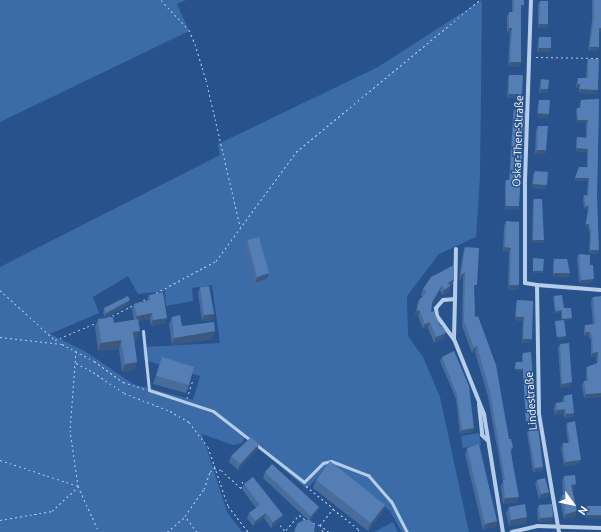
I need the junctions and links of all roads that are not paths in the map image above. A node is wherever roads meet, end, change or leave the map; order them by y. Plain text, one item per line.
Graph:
1 (532, 0) edge
2 (456, 250) dead end
3 (537, 286) junction
4 (601, 290) edge
5 (455, 299) junction
6 (142, 330) dead end
7 (454, 339) junction
8 (558, 526) junction
9 (601, 528) edge
10 (407, 532) edge
11 (502, 532) edge
12 (512, 532) edge
13 (558, 532) edge

1 - 3 street, Oskar-Then-Straße
2 - 5 street
3 - 4 street
3 - 8 street, Lindestraße
5 - 7 street
5 - 7 street
6 - 10 lane
7 - 11 street
8 - 9 street
8 - 12 street
8 - 13 street, Lindestraße

